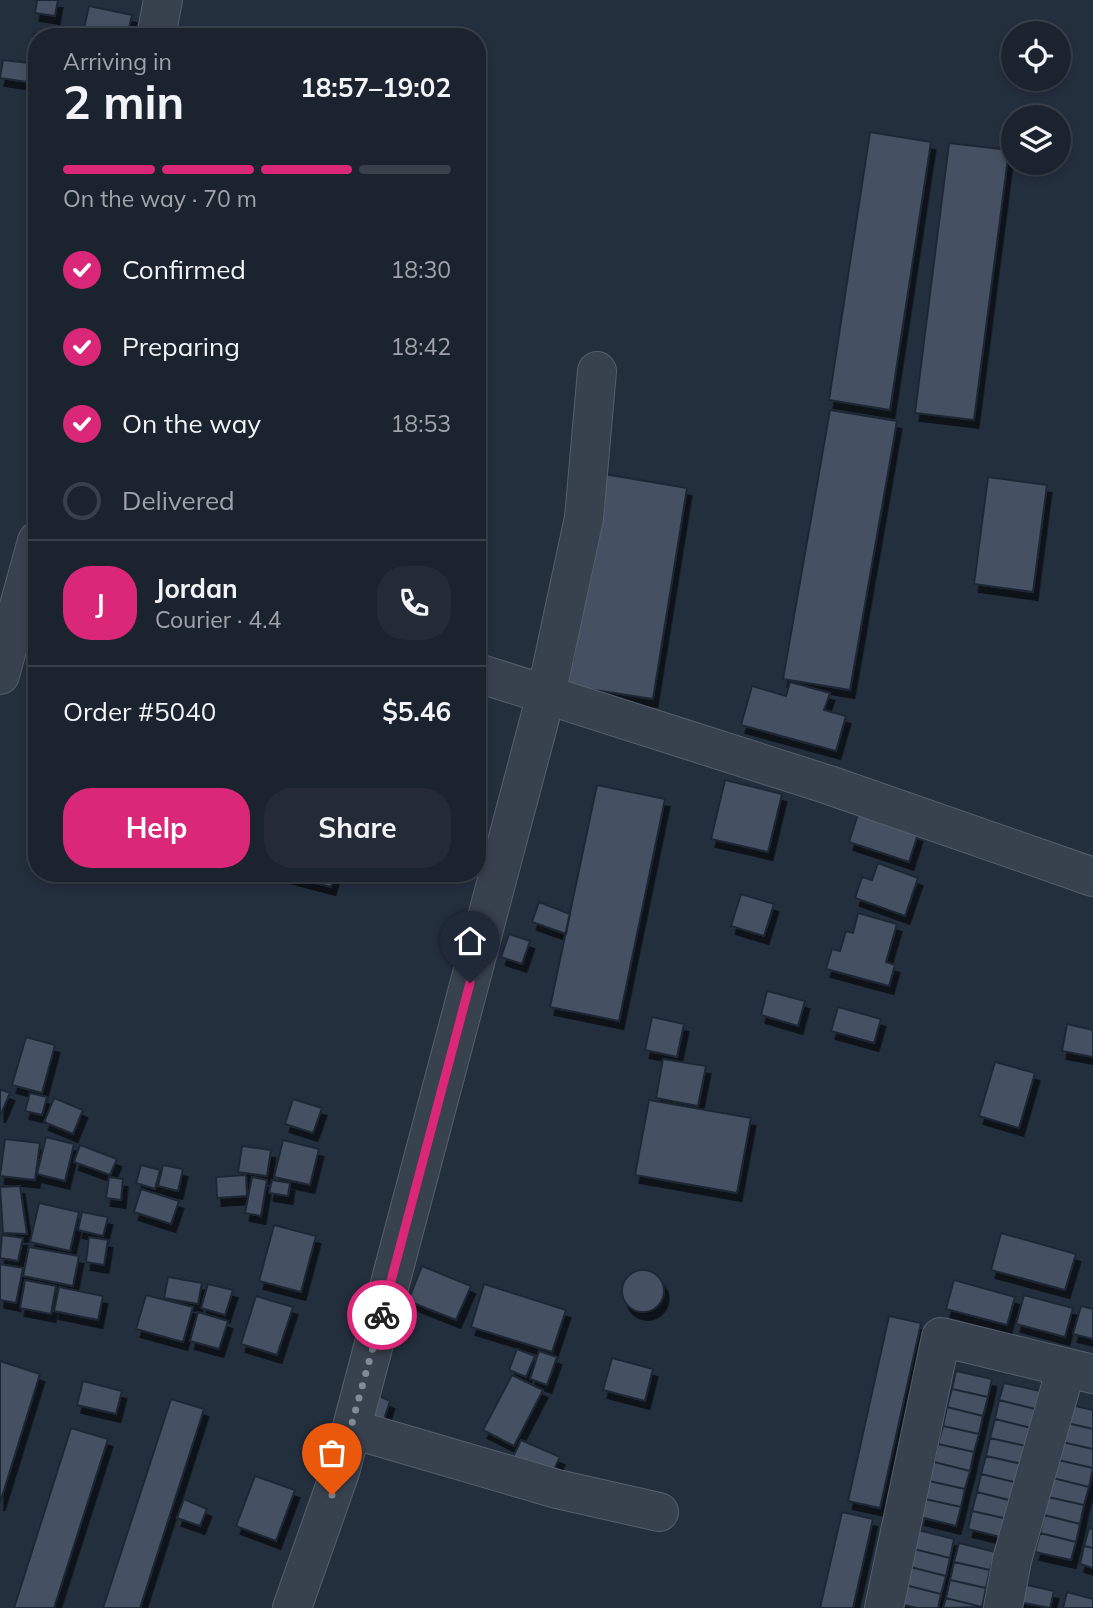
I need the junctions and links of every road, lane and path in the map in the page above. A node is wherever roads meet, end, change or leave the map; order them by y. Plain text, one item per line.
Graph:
1 (163, 0) edge
2 (158, 28) edge
3 (597, 371) dead end
4 (28, 574) edge
5 (0, 675) edge
6 (486, 676) edge
7 (546, 695) junction
8 (1093, 877) edge
9 (1080, 1371) edge
10 (352, 1429) junction
11 (659, 1512) dead end
12 (292, 1608) edge
13 (884, 1608) edge
14 (1003, 1608) edge

1 - 2 street
3 - 7 street
4 - 5 street
6 - 7 street
7 - 8 street
7 - 10 street
9 - 13 street
9 - 14 street
10 - 11 street
10 - 12 street

